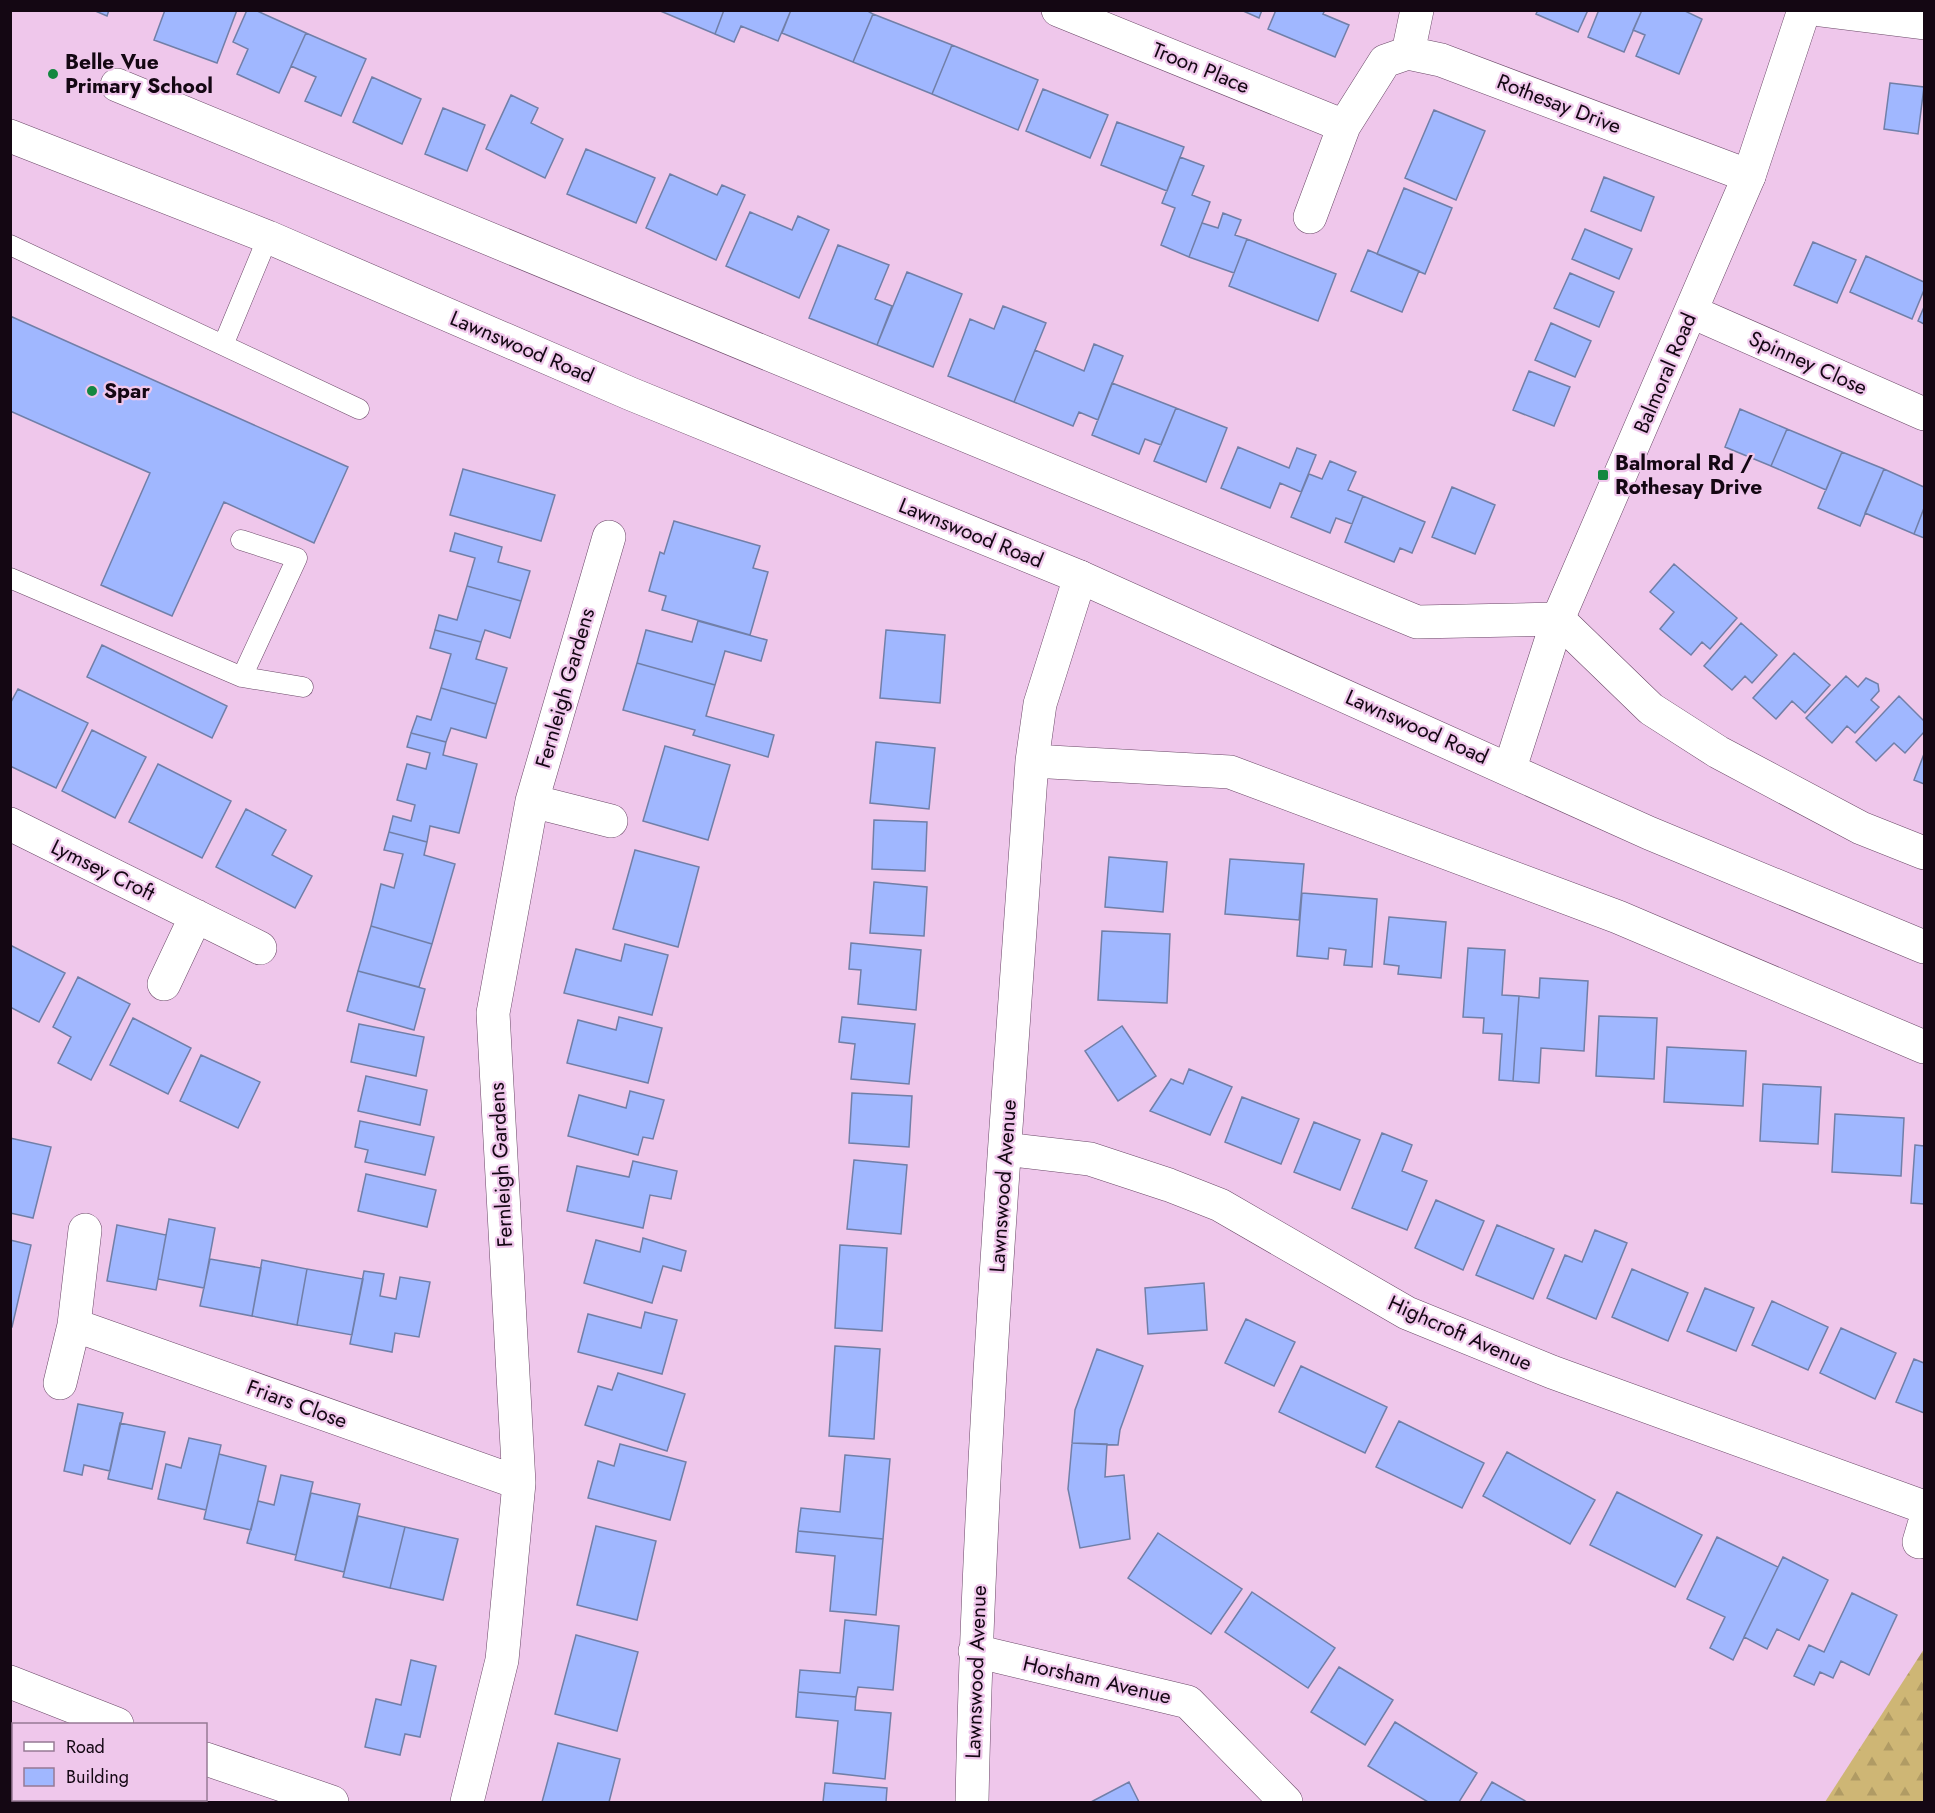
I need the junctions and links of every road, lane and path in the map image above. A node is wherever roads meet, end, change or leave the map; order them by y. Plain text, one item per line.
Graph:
1 (1058, 10) edge
2 (1417, 10) edge
3 (1804, 10) edge
4 (1820, 10) edge
5 (1924, 23) edge
6 (1408, 52) junction
7 (117, 85) dead end
8 (1344, 126) junction
9 (10, 136) edge
10 (1749, 176) junction
11 (1310, 217) dead end
12 (268, 237) junction
13 (10, 245) edge
14 (1692, 312) junction
15 (224, 343) junction
16 (359, 409) dead end
17 (1924, 414) edge
18 (609, 537) dead end
19 (241, 540) dead end
20 (1080, 577) junction
21 (10, 578) edge
22 (1558, 619) junction
23 (242, 677) junction
24 (303, 687) dead end
25 (1032, 760) junction
26 (1510, 768) junction
27 (532, 801) junction
28 (611, 821) dead end
29 (10, 824) edge
30 (1924, 854) edge
31 (196, 916) junction
32 (1924, 946) edge
33 (260, 948) dead end
34 (164, 984) dead end
35 (1924, 1047) edge
36 (1005, 1149) junction
37 (85, 1230) dead end
38 (74, 1325) junction
39 (60, 1383) dead end
40 (519, 1483) junction
41 (1924, 1507) edge
42 (975, 1651) junction
43 (10, 1682) edge
44 (112, 1723) edge
45 (207, 1759) edge
46 (332, 1803) edge
47 (467, 1803) edge
48 (972, 1803) edge
49 (1286, 1803) edge

1 - 8 street, Troon Place
2 - 6 street
3 - 10 street, Balmoral Road
4 - 5 street
6 - 8 street
6 - 10 street, Rothesay Drive
7 - 22 street
8 - 11 street
9 - 12 street, Lawnswood Road
10 - 14 street, Balmoral Road
12 - 15 lane
12 - 20 street, Lawnswood Road
13 - 15 lane
14 - 17 street, Spinney Close
14 - 22 street, Balmoral Road
15 - 16 lane
18 - 27 street, Fernleigh Gardens
19 - 23 lane
20 - 25 street, Lawnswood Avenue
20 - 26 street, Lawnswood Road
21 - 23 lane
22 - 26 street, Balmoral Road
22 - 30 street
23 - 24 lane
25 - 35 street
25 - 36 street, Lawnswood Avenue
26 - 32 street, Lawnswood Road
27 - 28 street
27 - 40 street, Fernleigh Gardens
29 - 31 street, Lymsey Croft
31 - 33 street, Lymsey Croft
31 - 34 street
36 - 41 street, Highcroft Avenue
36 - 42 street, Lawnswood Avenue
37 - 38 street
38 - 39 street
38 - 40 street, Friars Close
40 - 47 street, Fernleigh Gardens
42 - 48 street, Lawnswood Avenue
42 - 49 street, Horsham Avenue
43 - 44 street
45 - 46 street

